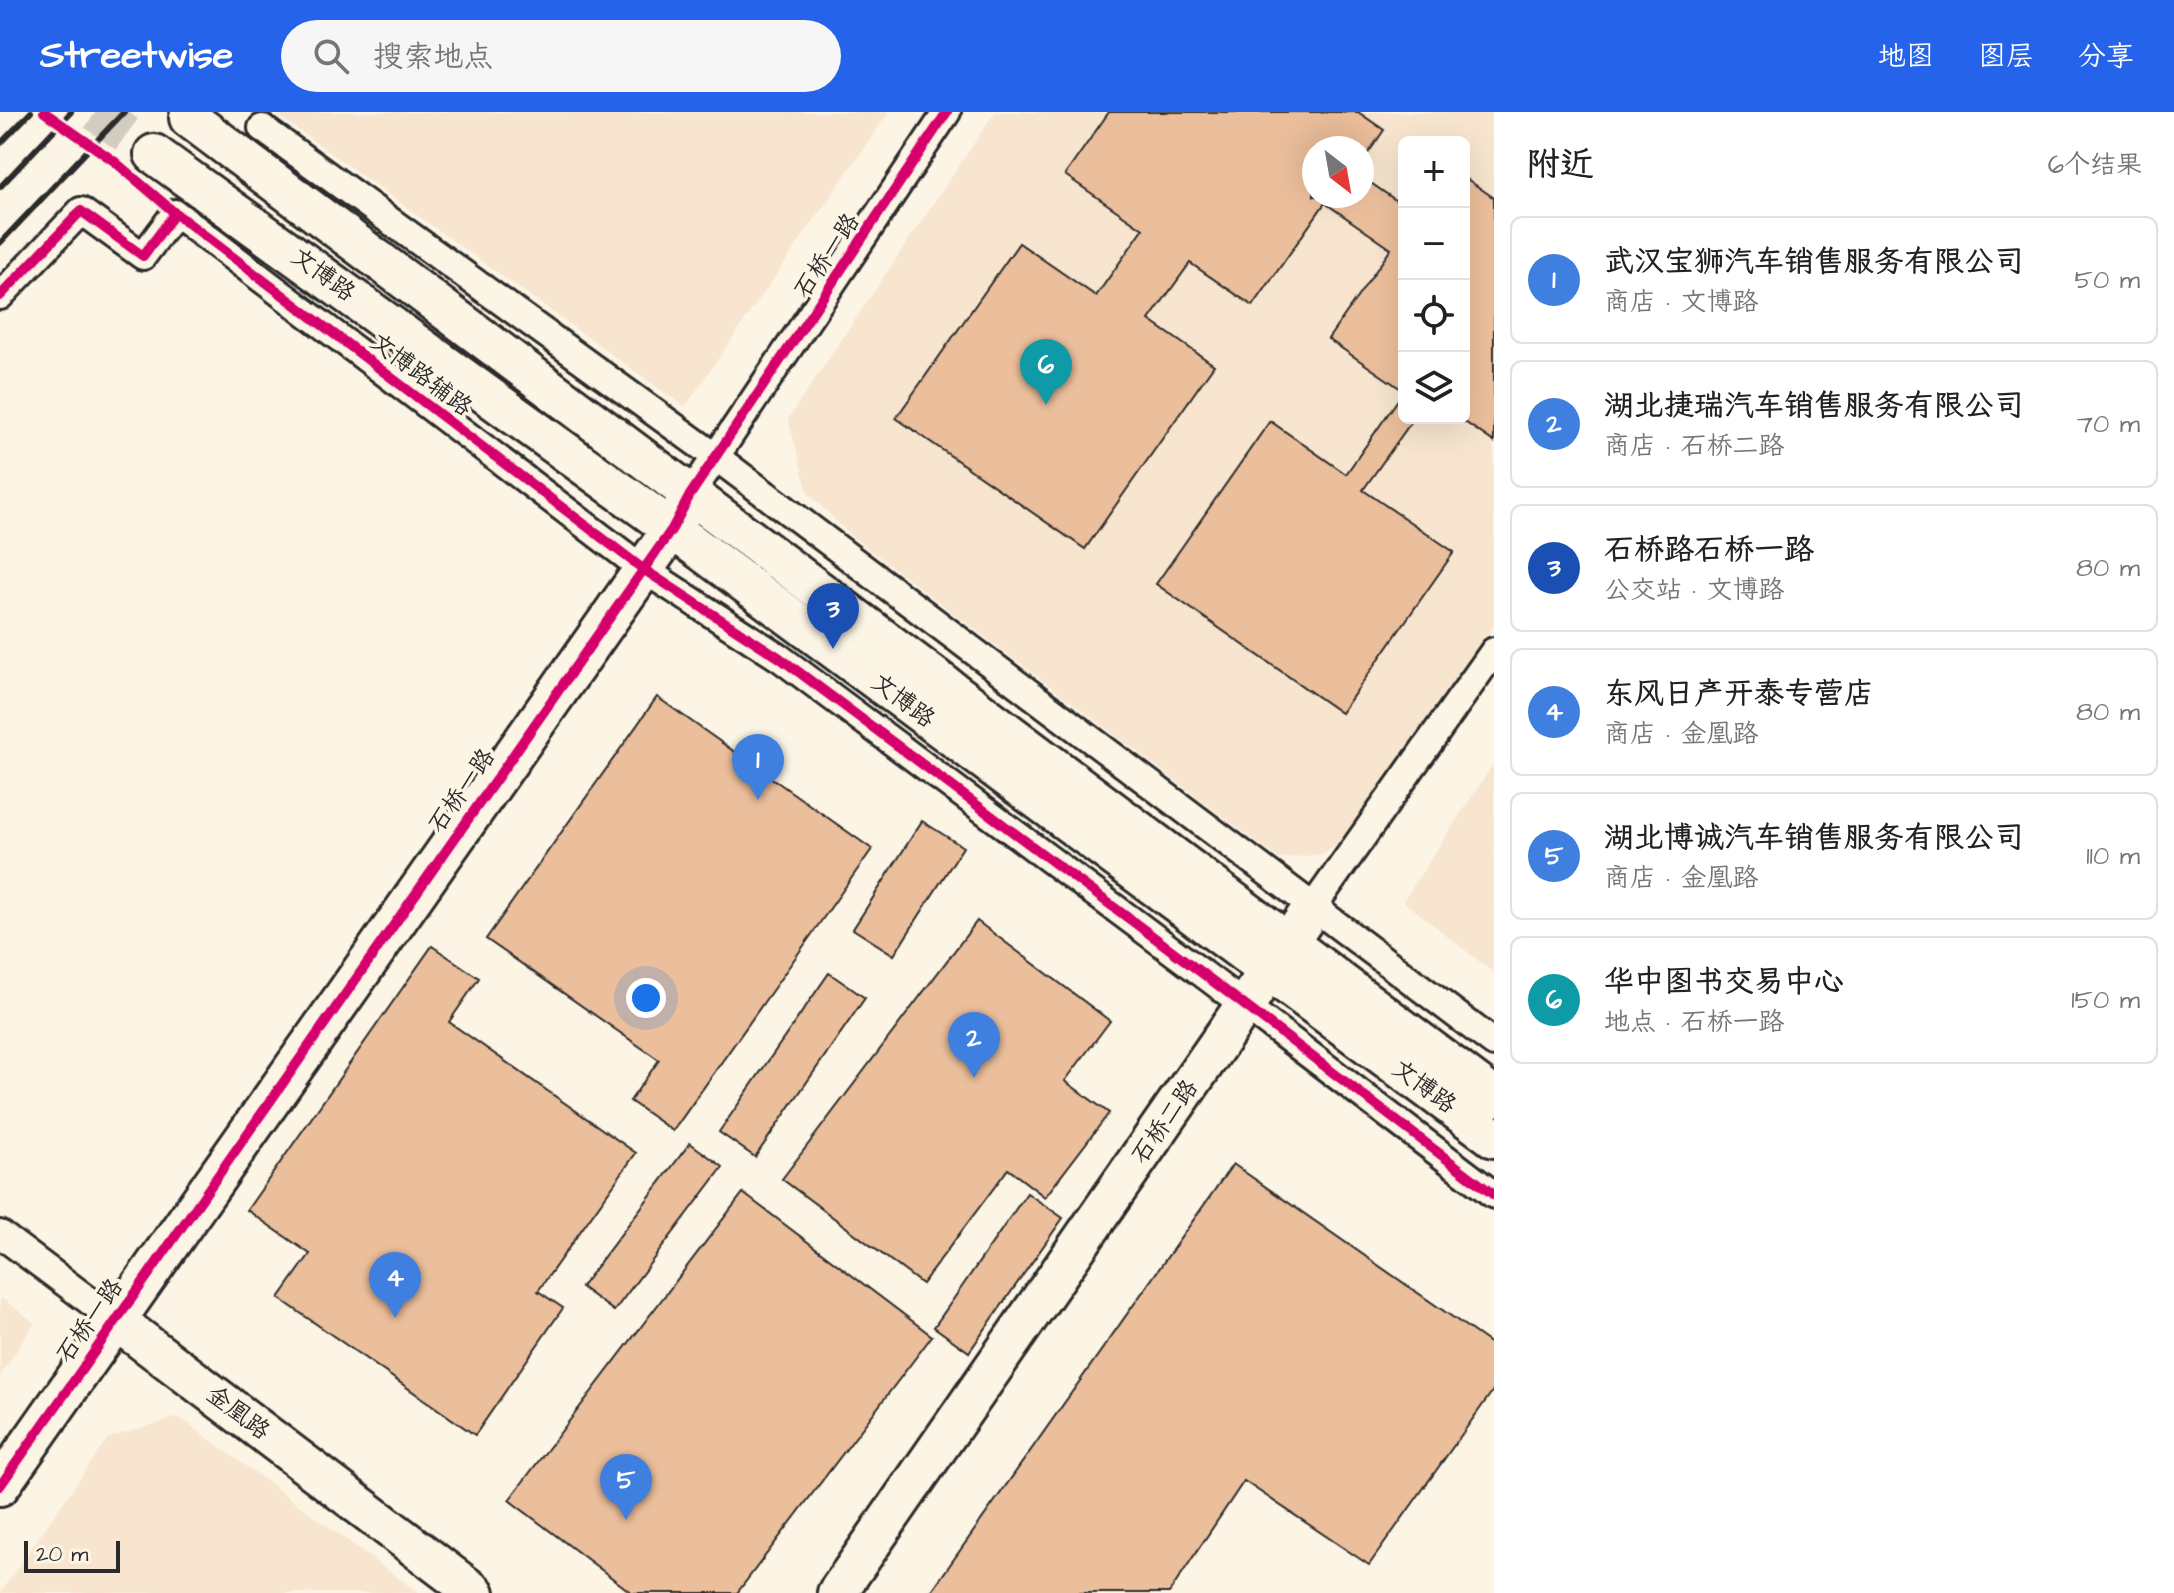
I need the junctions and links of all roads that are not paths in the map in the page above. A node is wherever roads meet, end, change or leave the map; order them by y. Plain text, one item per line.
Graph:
1 (947, 112) edge
2 (189, 118) dead end
3 (262, 128) dead end
4 (154, 154) tunnel mouth
5 (0, 296) edge
6 (716, 457) junction
7 (690, 495) junction
8 (672, 529) junction
9 (643, 569) junction
10 (1494, 651) edge
11 (1313, 907) junction
12 (1278, 957) junction
13 (1245, 1005) junction
14 (1494, 1043) edge
15 (1494, 1097) edge
16 (1494, 1138) edge
17 (1494, 1195) edge
18 (0, 1234) edge
19 (115, 1320) junction
20 (0, 1486) edge
21 (475, 1593) edge
22 (837, 1593) edge

1 - 6 street, 石桥一路
2 - 7 main road, 文博路
3 - 6 street
4 - 8 main road, 文博路
5 - 9 street, 文博路辅路
6 - 7 street, 石桥一路
6 - 11 street
7 - 8 main road, 石桥一路
7 - 12 main road, 文博路
8 - 9 main road, 石桥一路
8 - 12 main road, 文博路
9 - 13 street, 文博路辅路
9 - 19 main road, 石桥一路
10 - 11 street, 石桥二路
11 - 12 main road, 石桥二路
11 - 14 street
12 - 13 main road, 石桥二路
12 - 15 main road, 文博路
12 - 16 main road, 文博路
13 - 17 street, 文博路辅路
13 - 22 main road, 石桥二路
18 - 19 street, 金凰路
19 - 20 main road, 石桥一路
19 - 21 main road, 金凰路

